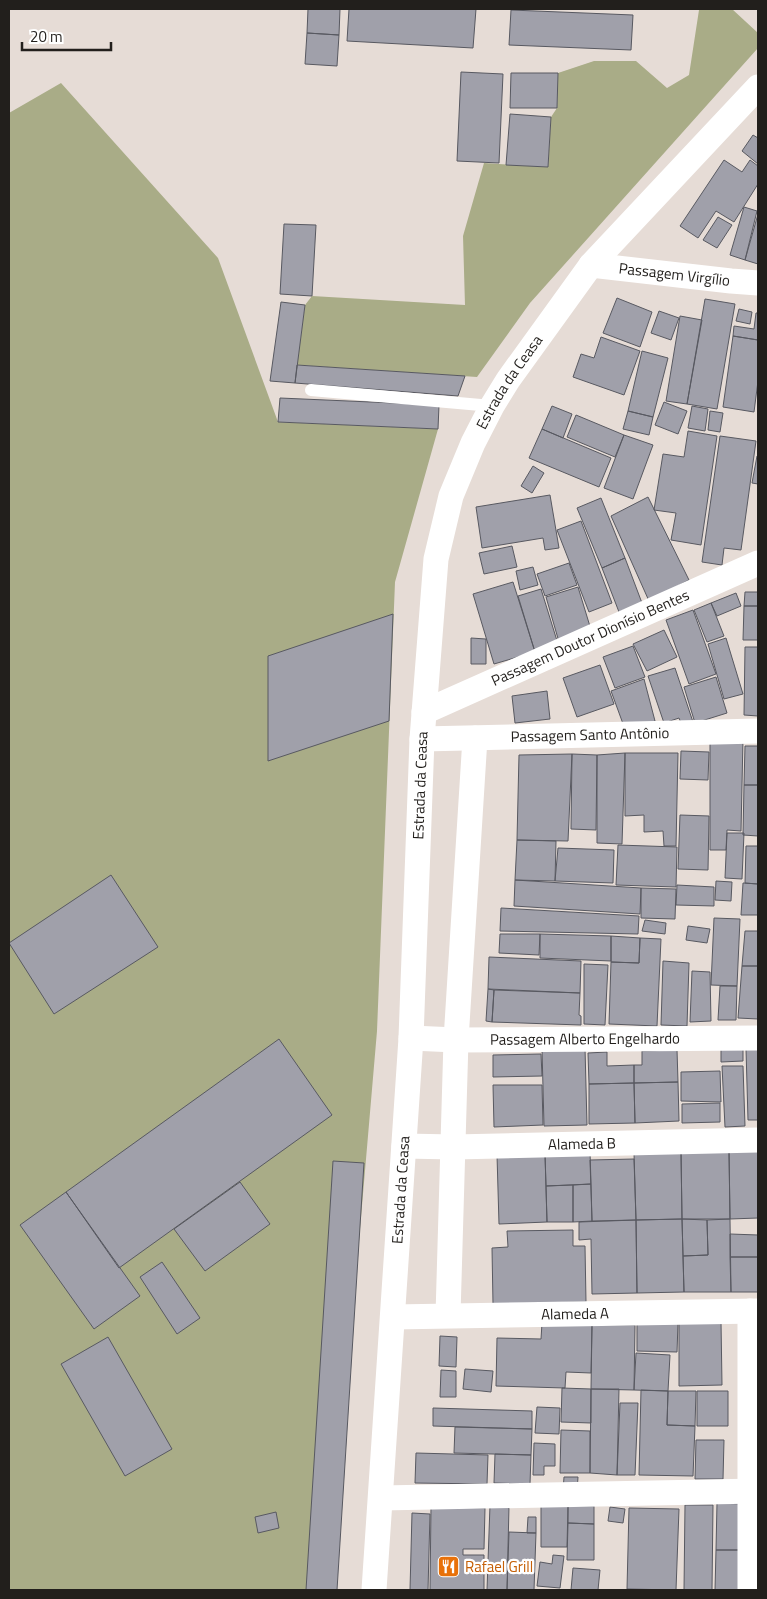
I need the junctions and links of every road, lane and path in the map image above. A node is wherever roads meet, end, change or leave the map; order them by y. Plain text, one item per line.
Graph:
1 (758, 86) edge
2 (591, 265) junction
3 (758, 283) edge
4 (311, 390) dead end
5 (492, 406) junction
6 (758, 563) edge
7 (424, 712) junction
8 (758, 731) edge
9 (475, 738) junction
10 (422, 739) junction
11 (411, 1038) junction
12 (758, 1038) edge
13 (456, 1040) junction
14 (758, 1140) edge
15 (404, 1146) junction
16 (454, 1147) junction
17 (754, 1311) edge
18 (448, 1315) junction
19 (393, 1317) junction
20 (754, 1491) edge
21 (381, 1498) junction
22 (374, 1590) edge
23 (750, 1590) edge

1 - 2 street, Estrada da Ceasa
2 - 3 street, Passagem Virgílio
2 - 5 street, Estrada da Ceasa
4 - 5 lane
5 - 7 street, Estrada da Ceasa
6 - 7 street, Passagem Doutor Dionísio Bentes
7 - 10 street, Estrada da Ceasa
8 - 9 street, Passagem Santo Antônio
9 - 10 street, Passagem Santo Antônio
9 - 13 street
10 - 11 street, Estrada da Ceasa
11 - 13 street, Passagem Alberto Engelhardo
11 - 15 street, Estrada da Ceasa
12 - 13 street, Passagem Alberto Engelhardo
13 - 16 street
14 - 16 street, Alameda B
15 - 16 street, Alameda B
15 - 19 street, Estrada da Ceasa
16 - 18 street
17 - 18 street, Alameda A
17 - 20 street
18 - 19 street, Alameda A
19 - 21 street, Estrada da Ceasa
20 - 21 street
20 - 23 street
21 - 22 street, Estrada da Ceasa

